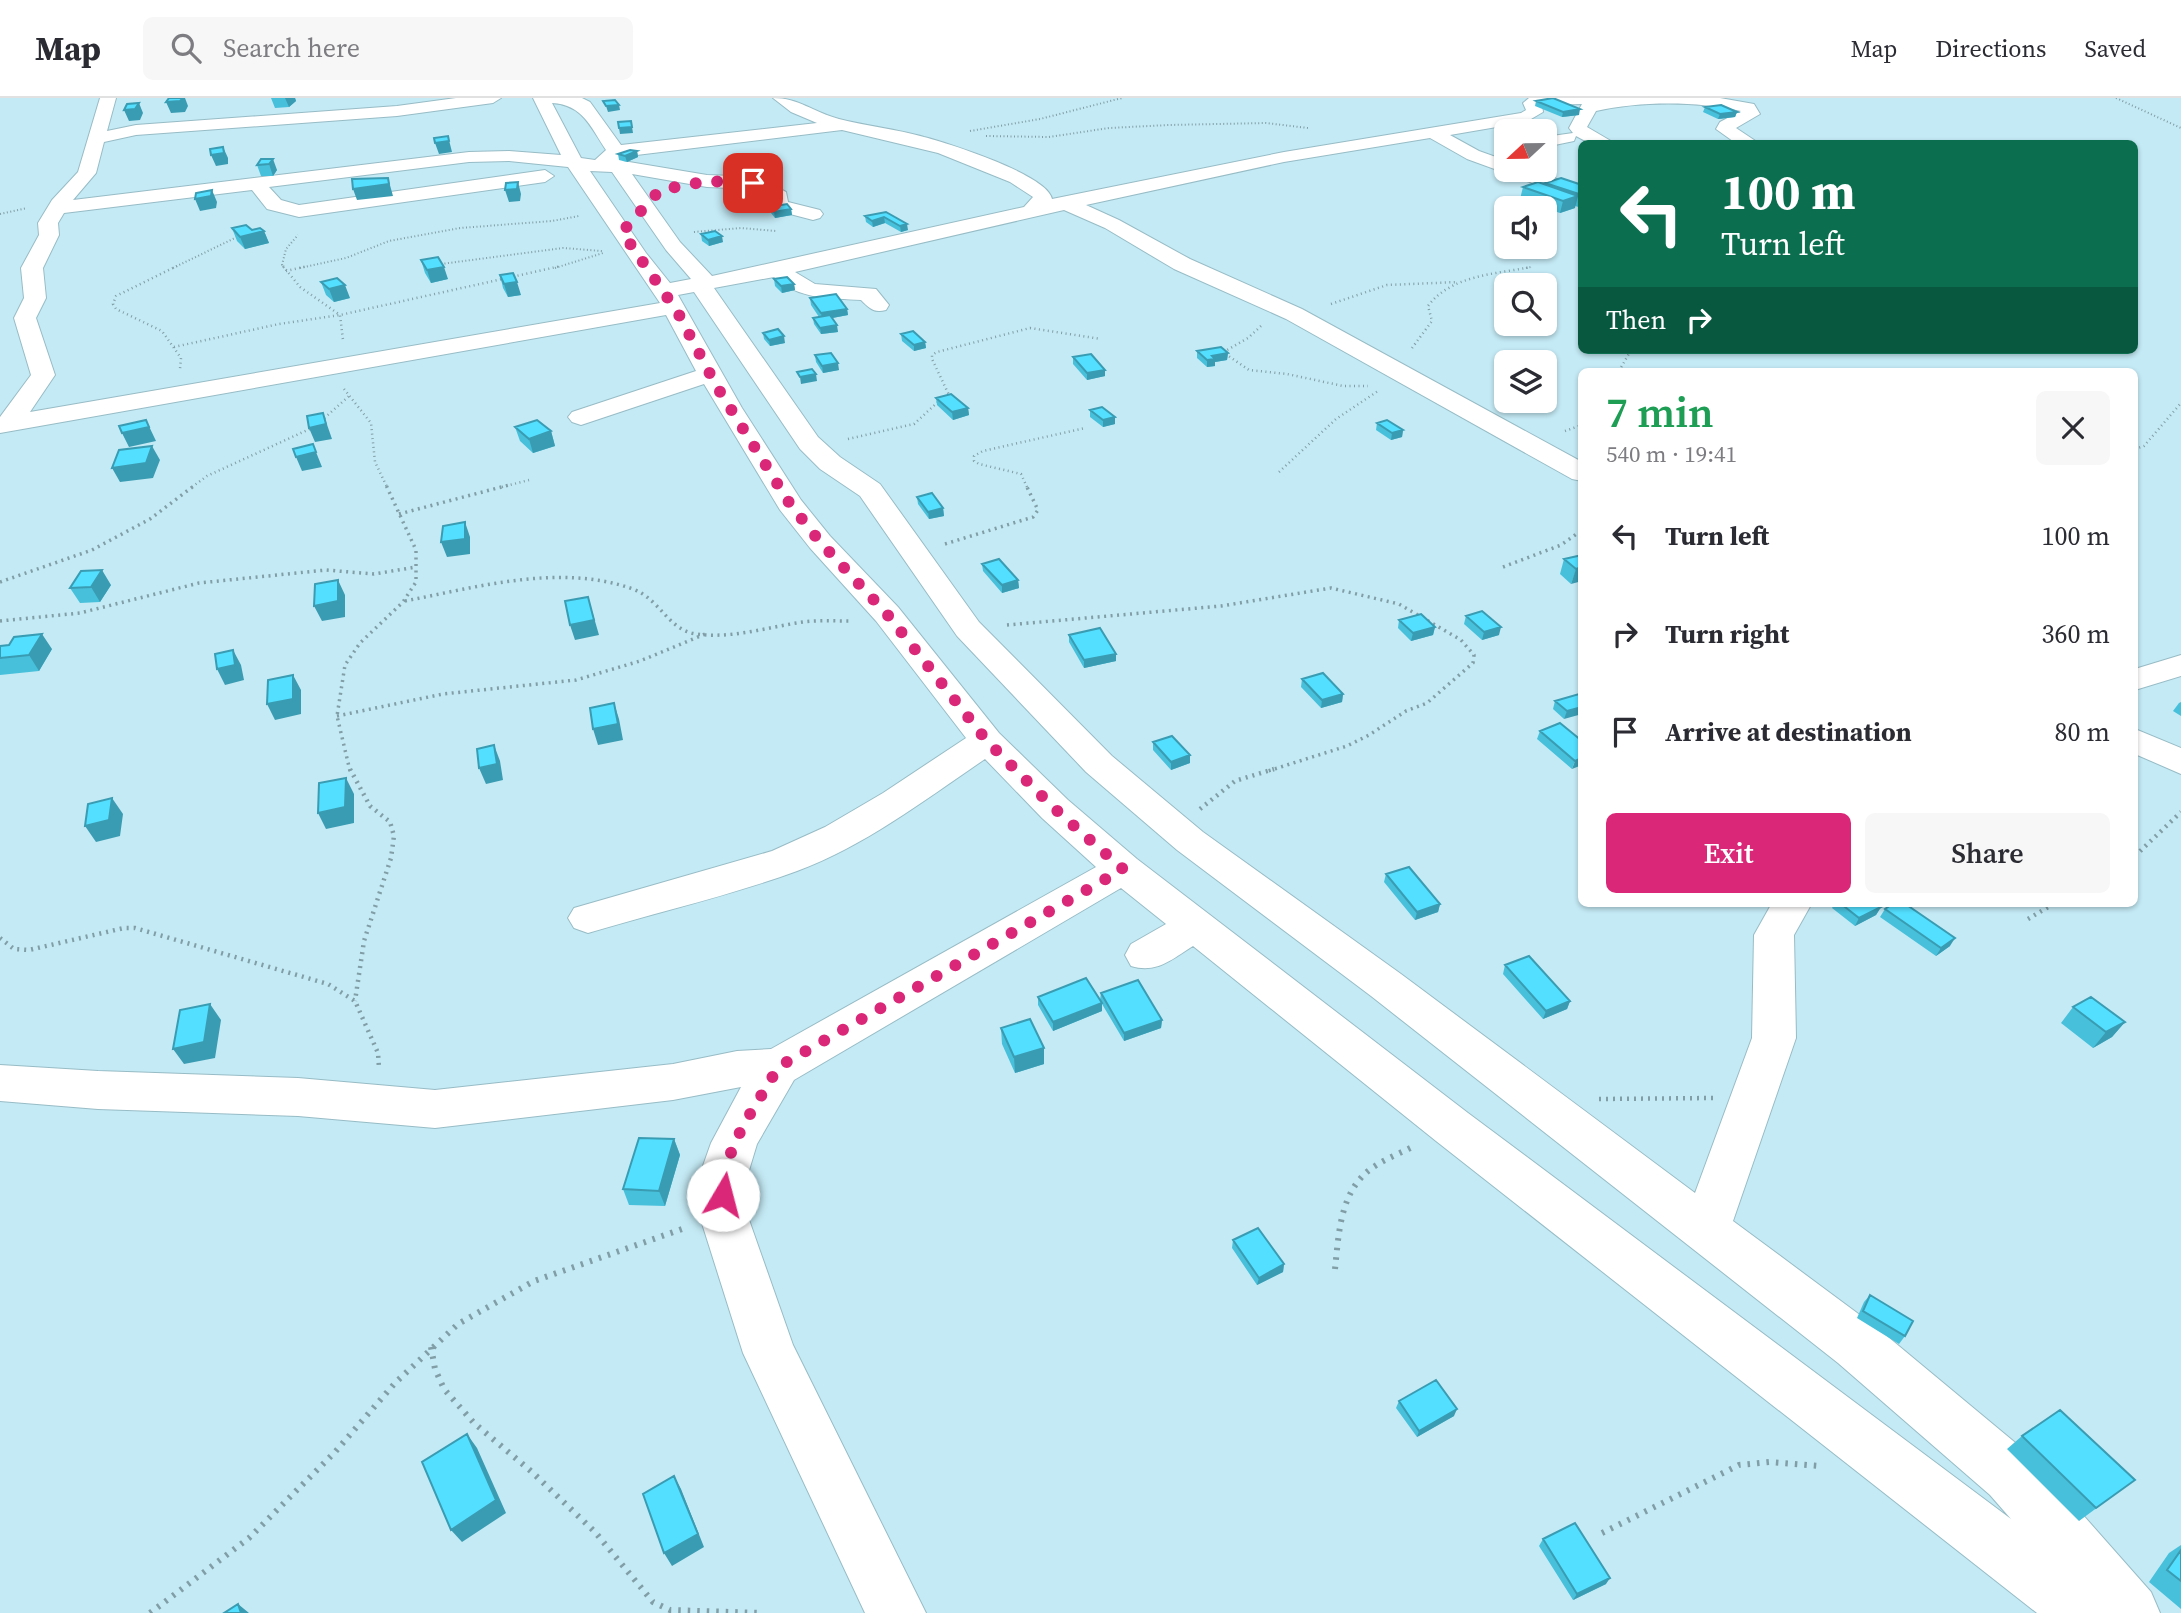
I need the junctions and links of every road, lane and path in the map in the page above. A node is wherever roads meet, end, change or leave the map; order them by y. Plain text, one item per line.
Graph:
1 (108, 98) edge
2 (493, 98) edge
3 (541, 98) edge
4 (548, 98) edge
5 (780, 98) edge
6 (1122, 98) edge
7 (2116, 98) edge
8 (1736, 100) edge
9 (1616, 102) junction
10 (1535, 112) junction
11 (1482, 124) junction
12 (843, 125) junction
13 (1311, 128) dead end
14 (2181, 128) edge
15 (1494, 129) edge
16 (1432, 132) junction
17 (97, 133) junction
18 (976, 136) dead end
19 (985, 136) dead end
20 (1576, 140) edge
21 (1597, 140) edge
22 (1744, 140) edge
23 (952, 143) junction
24 (1558, 147) edge
25 (1494, 151) edge
26 (1472, 155) junction
27 (597, 163) junction
28 (1494, 163) edge
29 (1578, 175) edge
30 (707, 181) junction
31 (1546, 182) edge
32 (258, 184) junction
33 (1554, 185) junction
34 (1578, 194) edge
35 (1037, 203) junction
36 (1066, 204) junction
37 (338, 206) junction
38 (57, 208) junction
39 (813, 214) dead end
40 (624, 215) junction
41 (777, 231) dead end
42 (245, 233) edge
43 (666, 237) junction
44 (441, 264) edge
45 (1531, 267) dead end
46 (779, 269) junction
47 (286, 271) junction
48 (1462, 282) junction
49 (687, 291) junction
50 (878, 305) dead end
51 (1293, 313) junction
52 (340, 315) junction
53 (1101, 339) dead end
54 (174, 347) junction
55 (344, 363) junction
56 (1396, 368) junction
57 (710, 374) junction
58 (180, 394) junction
59 (349, 396) junction
60 (2181, 403) edge
61 (581, 417) dead end
62 (5, 425) edge
63 (1085, 428) dead end
64 (813, 447) junction
65 (2138, 448) edge
66 (1578, 471) edge
67 (1279, 472) dead end
68 (529, 480) dead end
69 (399, 514) junction
70 (1578, 533) edge
71 (914, 553) junction
72 (416, 567) junction
73 (1503, 567) dead end
74 (0, 582) edge
75 (403, 602) junction
76 (887, 614) junction
77 (0, 621) edge
78 (968, 629) junction
79 (705, 633) junction
80 (2181, 665) edge
81 (2138, 679) edge
82 (337, 716) junction
83 (987, 741) junction
84 (2138, 741) edge
85 (2181, 762) edge
86 (2181, 812) edge
87 (1175, 828) junction
88 (2138, 853) edge
89 (1123, 869) junction
90 (1790, 907) edge
91 (2048, 907) edge
92 (588, 918) dead end
93 (2028, 919) dead end
94 (1196, 925) junction
95 (0, 939) edge
96 (1146, 955) dead end
97 (355, 1001) junction
98 (778, 1067) junction
99 (0, 1083) edge
100 (1752, 1098) junction
101 (1535, 1099) junction
102 (380, 1104) junction
103 (1452, 1126) junction
104 (723, 1214) junction
105 (1706, 1229) junction
106 (1335, 1269) dead end
107 (431, 1346) junction
108 (1881, 1458) junction
109 (1602, 1533) dead end
110 (150, 1613) edge
111 (763, 1613) edge
112 (896, 1613) edge
113 (2086, 1613) edge
114 (2130, 1613) edge

1 - 17 street
2 - 17 street
3 - 27 street
4 - 27 street
5 - 12 street
6 - 23 path
7 - 14 path
8 - 9 street
8 - 22 street
9 - 10 street
9 - 21 street
10 - 11 street
10 - 20 street
11 - 15 street
11 - 16 street
12 - 23 street
12 - 27 street
13 - 19 path
16 - 26 street
16 - 36 street
17 - 38 street
18 - 23 path
20 - 24 street
23 - 35 street
25 - 26 street
26 - 28 street
27 - 30 street
27 - 32 street
27 - 37 street
27 - 40 street
29 - 33 street
30 - 39 street
30 - 40 street
31 - 33 street
32 - 37 street
32 - 38 street
33 - 34 street
35 - 36 street
35 - 46 street
36 - 51 street
37 - 47 path
38 - 62 street
40 - 43 street
40 - 47 path
40 - 49 street
41 - 43 path
42 - 54 path
43 - 49 street
44 - 52 path
45 - 48 path
46 - 49 street
46 - 50 street
47 - 52 path
48 - 51 path
48 - 56 path
49 - 55 street
49 - 57 street
49 - 64 street
51 - 56 street
51 - 67 path
52 - 54 path
52 - 55 path
53 - 64 path
54 - 58 path
55 - 58 street
55 - 59 path
56 - 66 street
57 - 61 street
57 - 76 street
58 - 62 street
59 - 69 path
59 - 74 path
60 - 65 path
63 - 71 path
64 - 71 street
68 - 69 path
69 - 72 path
70 - 73 path
71 - 78 street
72 - 75 path
72 - 77 path
75 - 79 path
75 - 82 path
76 - 79 path
76 - 83 street
78 - 87 street
78 - 87 path
79 - 82 path
80 - 81 street
82 - 97 path
83 - 89 street
83 - 92 street
84 - 85 street
86 - 88 path
87 - 101 street
89 - 94 street
89 - 98 street
90 - 100 street
91 - 93 path
94 - 96 street
94 - 103 street
95 - 97 path
97 - 102 path
98 - 102 street
98 - 104 street
99 - 102 street
100 - 101 path
100 - 105 street
101 - 105 street
103 - 106 path
103 - 108 street
104 - 107 path
104 - 112 street
105 - 114 street
107 - 110 path
107 - 111 path
108 - 109 path
108 - 113 street

